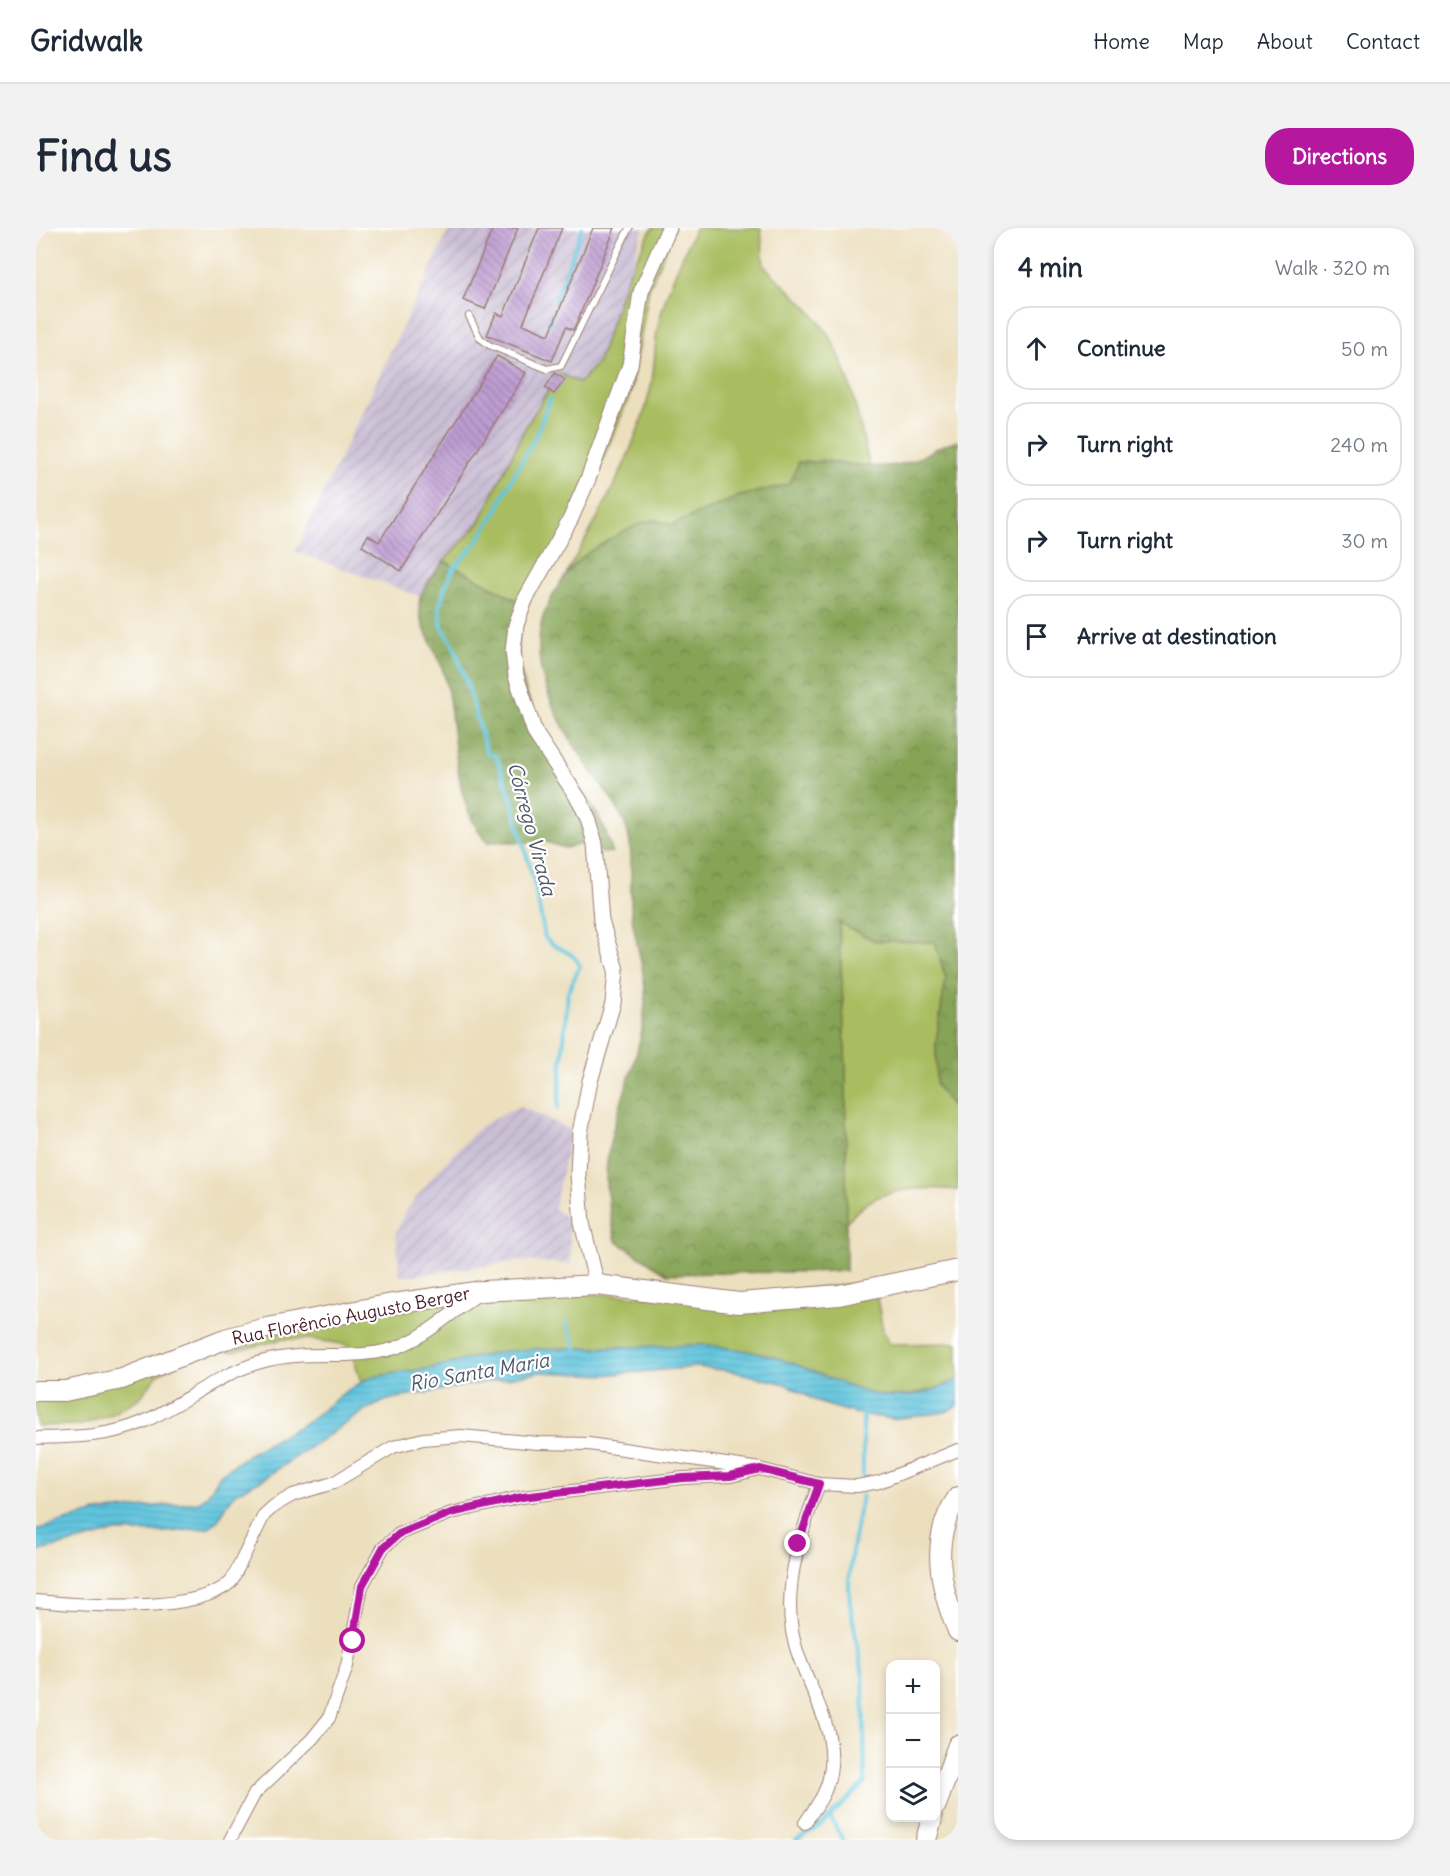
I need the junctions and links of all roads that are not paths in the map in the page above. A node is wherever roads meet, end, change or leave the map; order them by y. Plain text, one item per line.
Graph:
1 (629, 228) edge
2 (669, 228) edge
3 (469, 316) dead end
4 (958, 1270) edge
5 (597, 1285) junction
6 (483, 1291) junction
7 (36, 1391) edge
8 (36, 1438) edge
9 (958, 1450) edge
10 (760, 1469) junction
11 (819, 1484) junction
12 (958, 1497) edge
13 (36, 1601) edge
14 (958, 1631) edge
15 (958, 1745) edge
16 (940, 1794) edge
17 (931, 1822) edge
18 (805, 1823) dead end
19 (230, 1840) edge
20 (926, 1840) edge

1 - 3 lane
2 - 5 street
4 - 5 main road, Rua Florêncio Augusto Berger
5 - 6 main road, Rua Florêncio Augusto Berger
6 - 7 main road, Rua Florêncio Augusto Berger
6 - 8 street
9 - 11 street
10 - 11 street
10 - 13 street
10 - 19 street
11 - 18 street
12 - 14 main road
15 - 16 main road
17 - 20 main road

